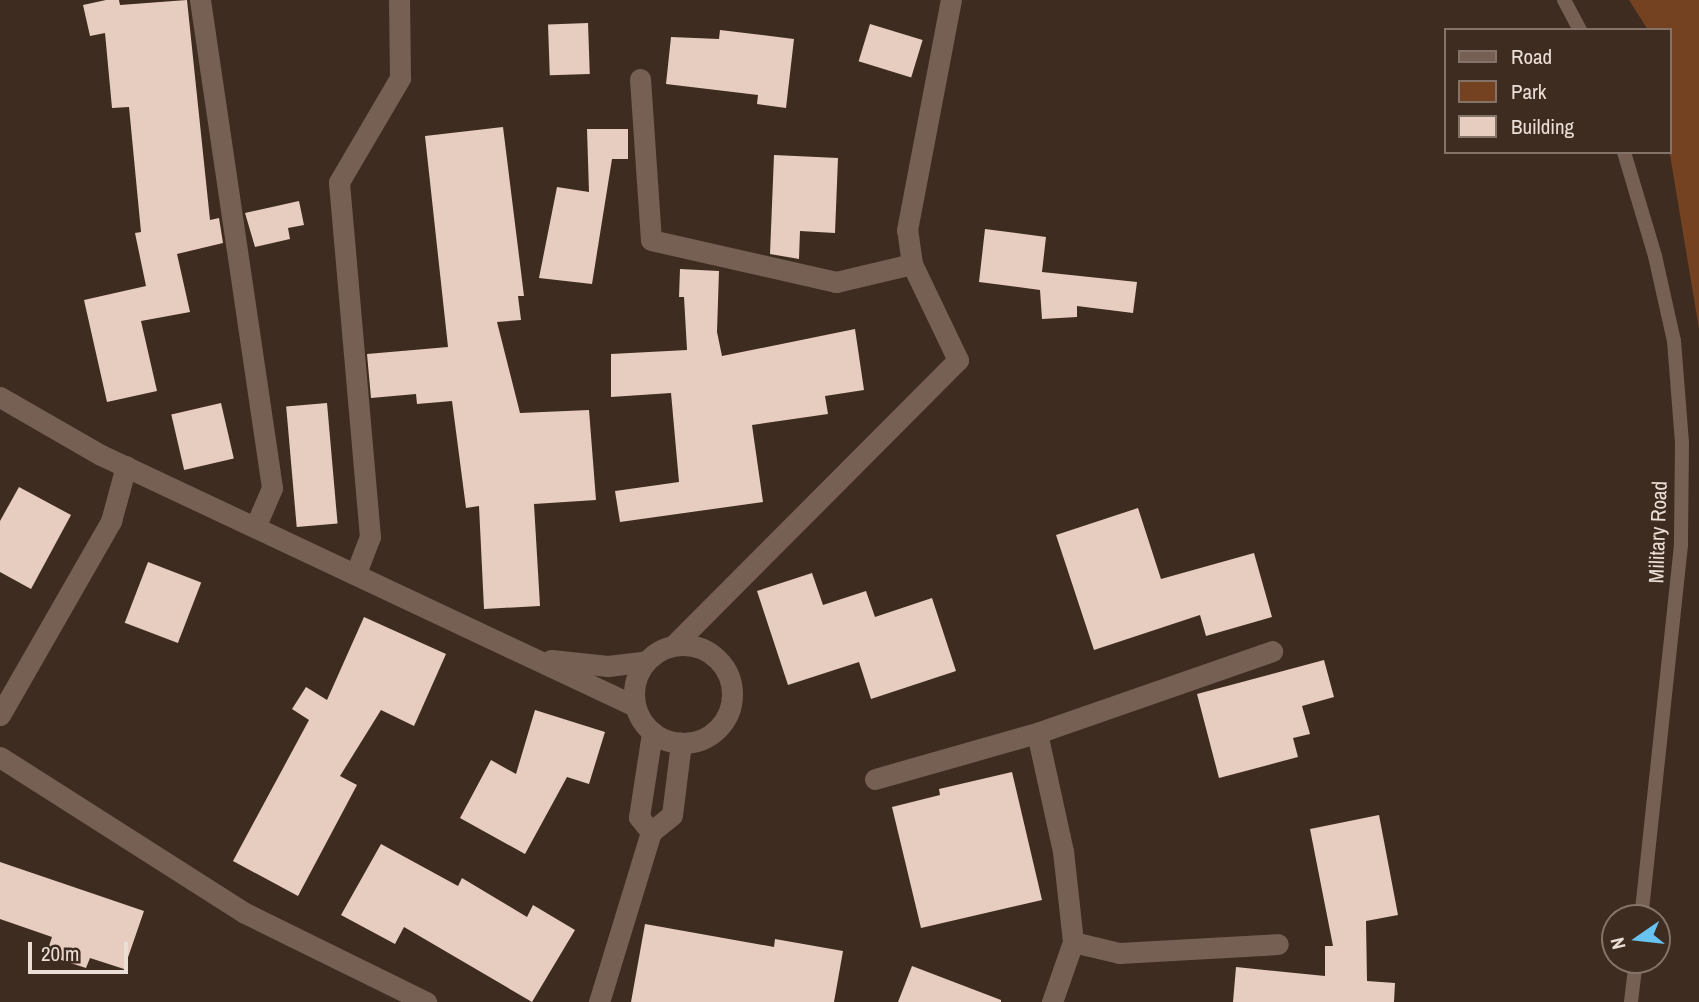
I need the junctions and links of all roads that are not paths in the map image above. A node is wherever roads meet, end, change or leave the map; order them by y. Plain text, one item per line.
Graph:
1 (200, 0) edge
2 (399, 0) edge
3 (951, 0) edge
4 (1564, 0) edge
5 (1579, 28) edge
6 (640, 79) dead end
7 (1624, 154) edge
8 (912, 264) junction
9 (0, 397) edge
10 (126, 466) junction
11 (256, 525) junction
12 (356, 573) junction
13 (675, 645) junction
14 (1272, 651) dead end
15 (528, 658) junction
16 (646, 661) junction
17 (635, 706) junction
18 (0, 715) edge
19 (652, 733) junction
20 (1037, 733) junction
21 (681, 743) junction
22 (0, 757) edge
23 (875, 779) dead end
24 (651, 832) junction
25 (1643, 904) edge
26 (1073, 942) junction
27 (1278, 944) dead end
28 (1634, 974) edge
29 (426, 1002) edge
30 (599, 1002) edge
31 (1052, 1002) edge
32 (1631, 1002) edge

1 - 11 street
2 - 12 street
3 - 8 street
4 - 5 lane
6 - 8 street
7 - 25 lane, Military Road
8 - 13 street
9 - 10 street
10 - 11 street
10 - 18 street
11 - 12 street
12 - 15 street
13 - 16 street
13 - 21 street
14 - 20 street
15 - 16 street
15 - 17 street
16 - 17 street
17 - 19 street
19 - 21 street
19 - 24 street
20 - 23 street
20 - 26 street
21 - 24 street
22 - 29 street
24 - 30 street
26 - 27 street
26 - 31 street
28 - 32 lane

